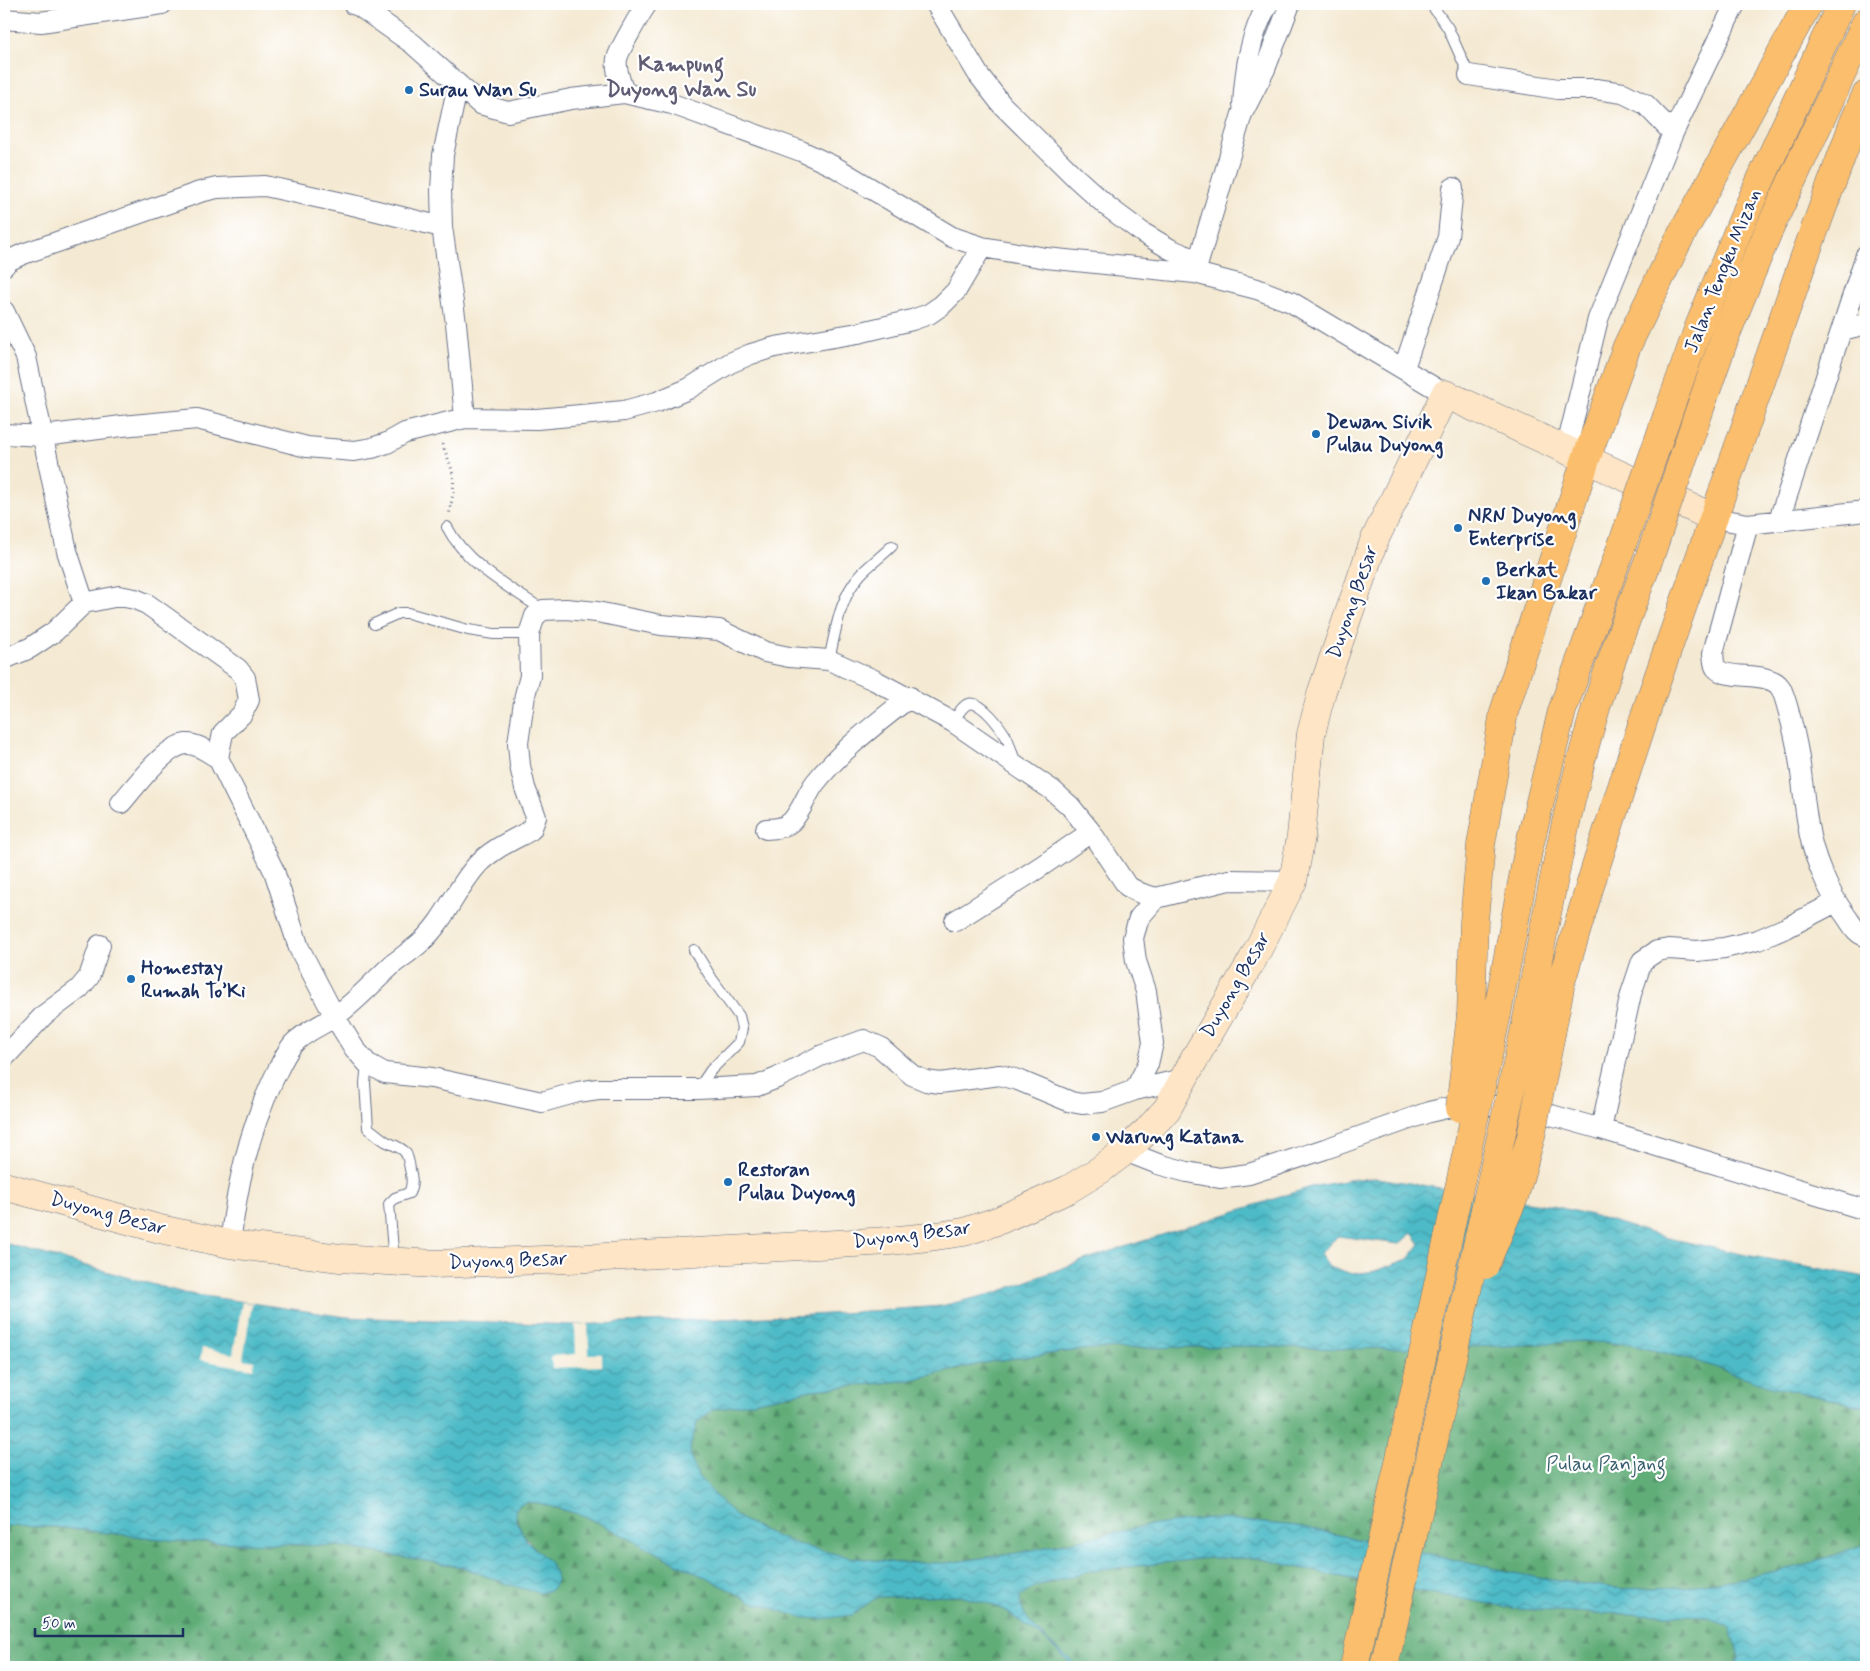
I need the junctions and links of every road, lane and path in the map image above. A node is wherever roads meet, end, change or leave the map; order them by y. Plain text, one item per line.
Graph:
1 (162, 4) edge
2 (353, 4) edge
3 (647, 4) edge
4 (936, 4) edge
5 (1268, 4) edge
6 (1290, 4) edge
7 (1431, 4) edge
8 (1735, 4) edge
9 (1808, 4) edge
10 (1840, 4) edge
11 (4, 19) edge
12 (1866, 22) edge
13 (1470, 76) joint
14 (458, 84) junction
15 (624, 93) junction
16 (1866, 95) edge
17 (1242, 114) junction
18 (1673, 133) junction
19 (1453, 188) dead end
20 (442, 226) junction
21 (982, 247) junction
22 (1866, 255) edge
23 (4, 266) edge
24 (1196, 267) junction
25 (4, 310) edge
26 (1866, 324) edge
27 (1842, 330) junction
28 (1404, 368) junction
29 (1445, 394) junction
30 (465, 418) junction
31 (433, 426) junction
32 (4, 434) edge
33 (44, 436) junction
34 (1576, 454) junction
35 (1866, 511) edge
36 (1714, 518) junction
37 (1779, 520) junction
38 (1748, 524) junction
39 (447, 526) joint
40 (892, 546) dead end
41 (84, 603) junction
42 (542, 610) junction
43 (374, 624) dead end
44 (530, 634) junction
45 (4, 659) edge
46 (829, 660) junction
47 (910, 697) junction
48 (953, 722) junction
49 (218, 758) junction
50 (1016, 764) junction
51 (121, 803) dead end
52 (766, 830) dead end
53 (1090, 832) junction
54 (1293, 880) junction
55 (1156, 898) junction
56 (1836, 902) junction
57 (955, 921) dead end
58 (1866, 936) edge
59 (100, 945) dead end
60 (694, 950) dead end
61 (1484, 1015) junction
62 (335, 1017) junction
63 (4, 1058) edge
64 (367, 1063) junction
65 (1183, 1080) junction
66 (698, 1089) junction
67 (1135, 1090) junction
68 (1601, 1128) junction
69 (1125, 1151) junction
70 (4, 1186) edge
71 (1866, 1210) edge
72 (230, 1244) junction
73 (394, 1262) junction
74 (1460, 1324) junction
75 (1354, 1667) edge
76 (1384, 1667) edge

1 - 11 street
2 - 14 street
3 - 15 street
4 - 24 street
5 - 17 street
6 - 17 street
7 - 13 lane
8 - 18 street
9 - 34 highway
10 - 61 highway, Jalan Tengku Mizan, bridge
12 - 74 highway, Jalan Tengku Mizan, bridge
13 - 18 street
14 - 15 street
14 - 20 street
15 - 21 street
16 - 36 highway
17 - 24 street
18 - 34 street
19 - 28 street
20 - 23 street
20 - 30 street
21 - 24 street
21 - 30 street
22 - 27 street
24 - 28 street
25 - 33 street
26 - 27 street
27 - 37 street
28 - 29 street
29 - 34 street
29 - 54 street, Duyong Besar
30 - 31 street
31 - 33 street
31 - 39 path
32 - 33 street
33 - 41 street
34 - 36 street
34 - 61 highway
35 - 37 street
36 - 38 street
36 - 74 highway, bridge
37 - 38 street
38 - 56 street
39 - 42 lane
40 - 46 lane
41 - 45 street
41 - 49 street
42 - 44 street
42 - 46 street
43 - 44 lane
44 - 62 street
46 - 47 street
47 - 48 street
47 - 52 street
48 - 50 street
48 - 50 lane
49 - 51 street
49 - 62 street
50 - 53 street
53 - 55 street
53 - 57 street
54 - 55 street
54 - 65 street, Duyong Besar
55 - 67 street
56 - 58 street
56 - 68 street
59 - 63 street
60 - 66 lane
61 - 75 highway, bridge
62 - 64 street
62 - 72 street
64 - 66 street
64 - 73 lane
65 - 67 street
65 - 69 street, Duyong Besar
66 - 67 street
68 - 69 street
68 - 71 street
69 - 73 street, Duyong Besar
70 - 72 street, Duyong Besar
72 - 73 street, Duyong Besar
74 - 76 highway, bridge

